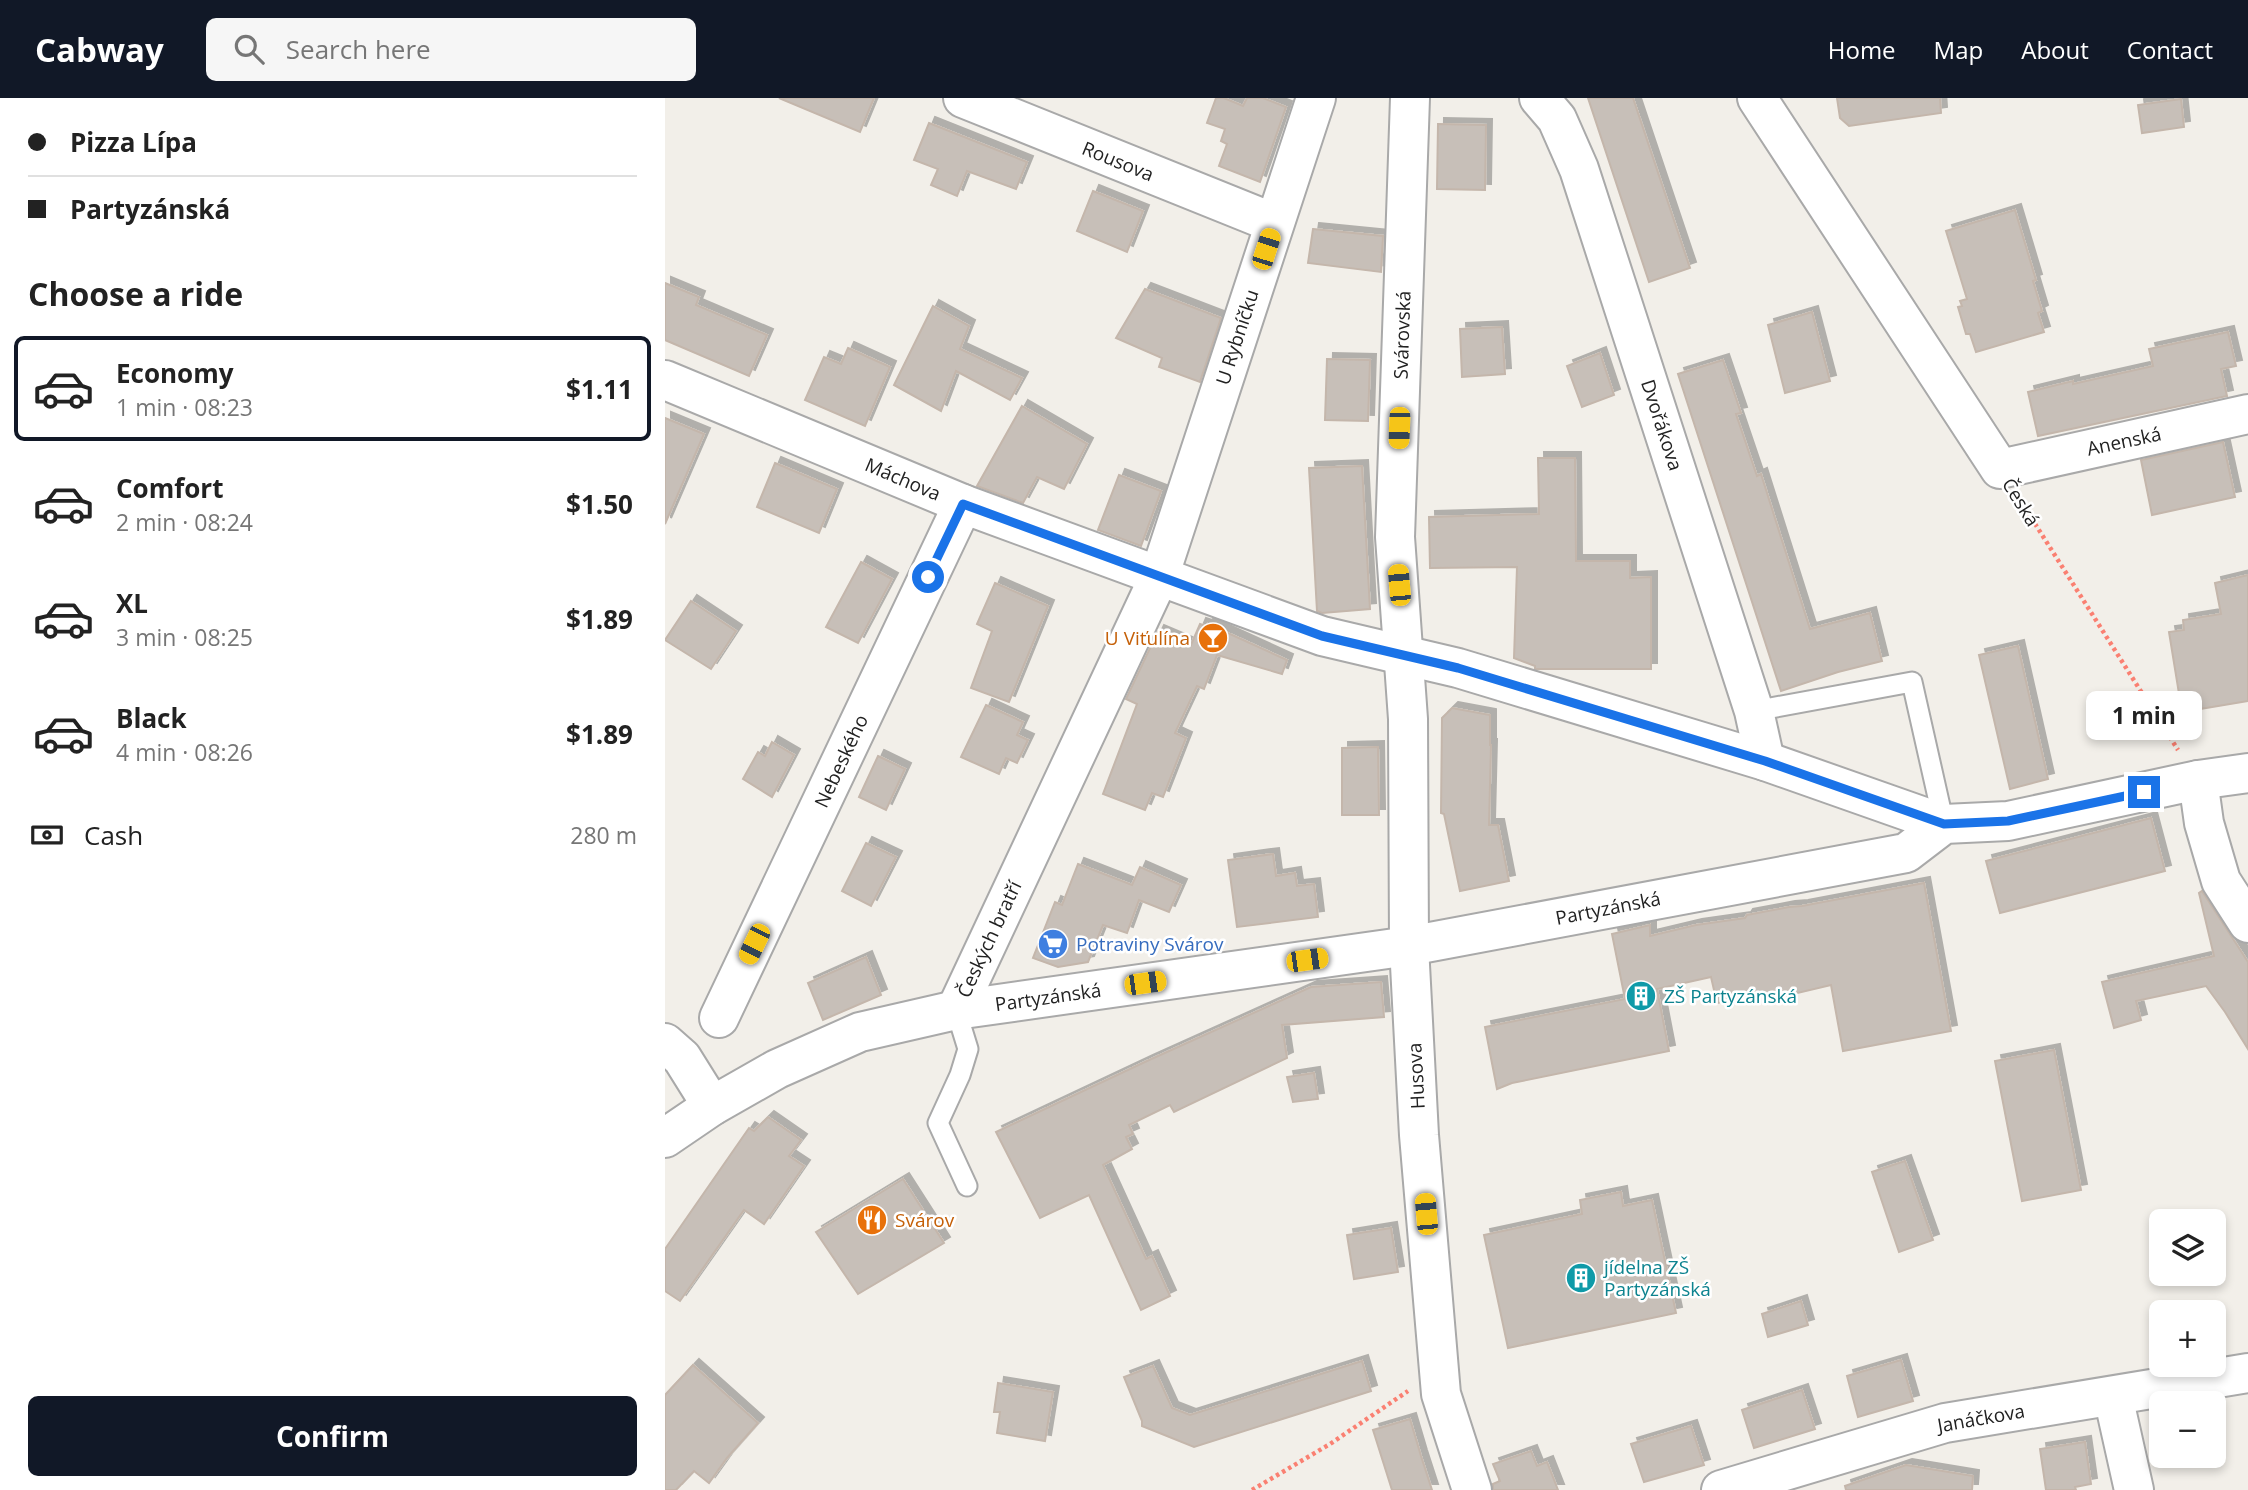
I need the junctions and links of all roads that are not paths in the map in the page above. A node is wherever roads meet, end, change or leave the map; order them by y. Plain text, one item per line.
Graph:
1 (963, 98) edge
2 (1316, 98) edge
3 (1411, 98) edge
4 (1539, 98) edge
5 (1757, 98) edge
6 (1274, 223) junction
7 (665, 380) edge
8 (2248, 414) edge
9 (2000, 469) joint
10 (963, 504) junction
11 (1159, 577) junction
12 (1404, 656) junction
13 (1754, 711) junction
14 (1765, 761) junction
15 (2248, 773) edge
16 (2198, 780) junction
17 (1944, 824) junction
18 (2248, 923) edge
19 (1409, 946) junction
20 (955, 1010) junction
21 (719, 1018) dead end
22 (665, 1043) edge
23 (712, 1107) junction
24 (665, 1138) edge
25 (967, 1186) dead end
26 (2248, 1373) edge
27 (2113, 1396) junction
28 (1472, 1490) edge
29 (1721, 1490) edge
30 (2134, 1490) edge

1 - 6 street, Rousova
2 - 6 street, U Rybníčku
3 - 12 street, Svárovská
4 - 13 street, Dvořákova
5 - 9 street, Česká
6 - 11 street, U Rybníčku
7 - 10 street, Máchova
8 - 9 street, Anenská
10 - 11 street, Máchova
10 - 21 street, Nebeského
11 - 12 street, Máchova
11 - 20 street, Českých bratří
12 - 14 street, Máchova
12 - 19 street, Husova
13 - 14 street, Dvořákova
13 - 17 lane
14 - 17 street, Máchova
15 - 16 street
16 - 17 street
16 - 18 street
17 - 19 street, Partyzánská
19 - 20 street, Partyzánská
19 - 28 street, Husova
20 - 23 street, Českých bratří
20 - 25 lane
22 - 23 street
23 - 24 street, Českých bratří
26 - 27 street, Janáčkova
27 - 29 street, Janáčkova
27 - 30 street

